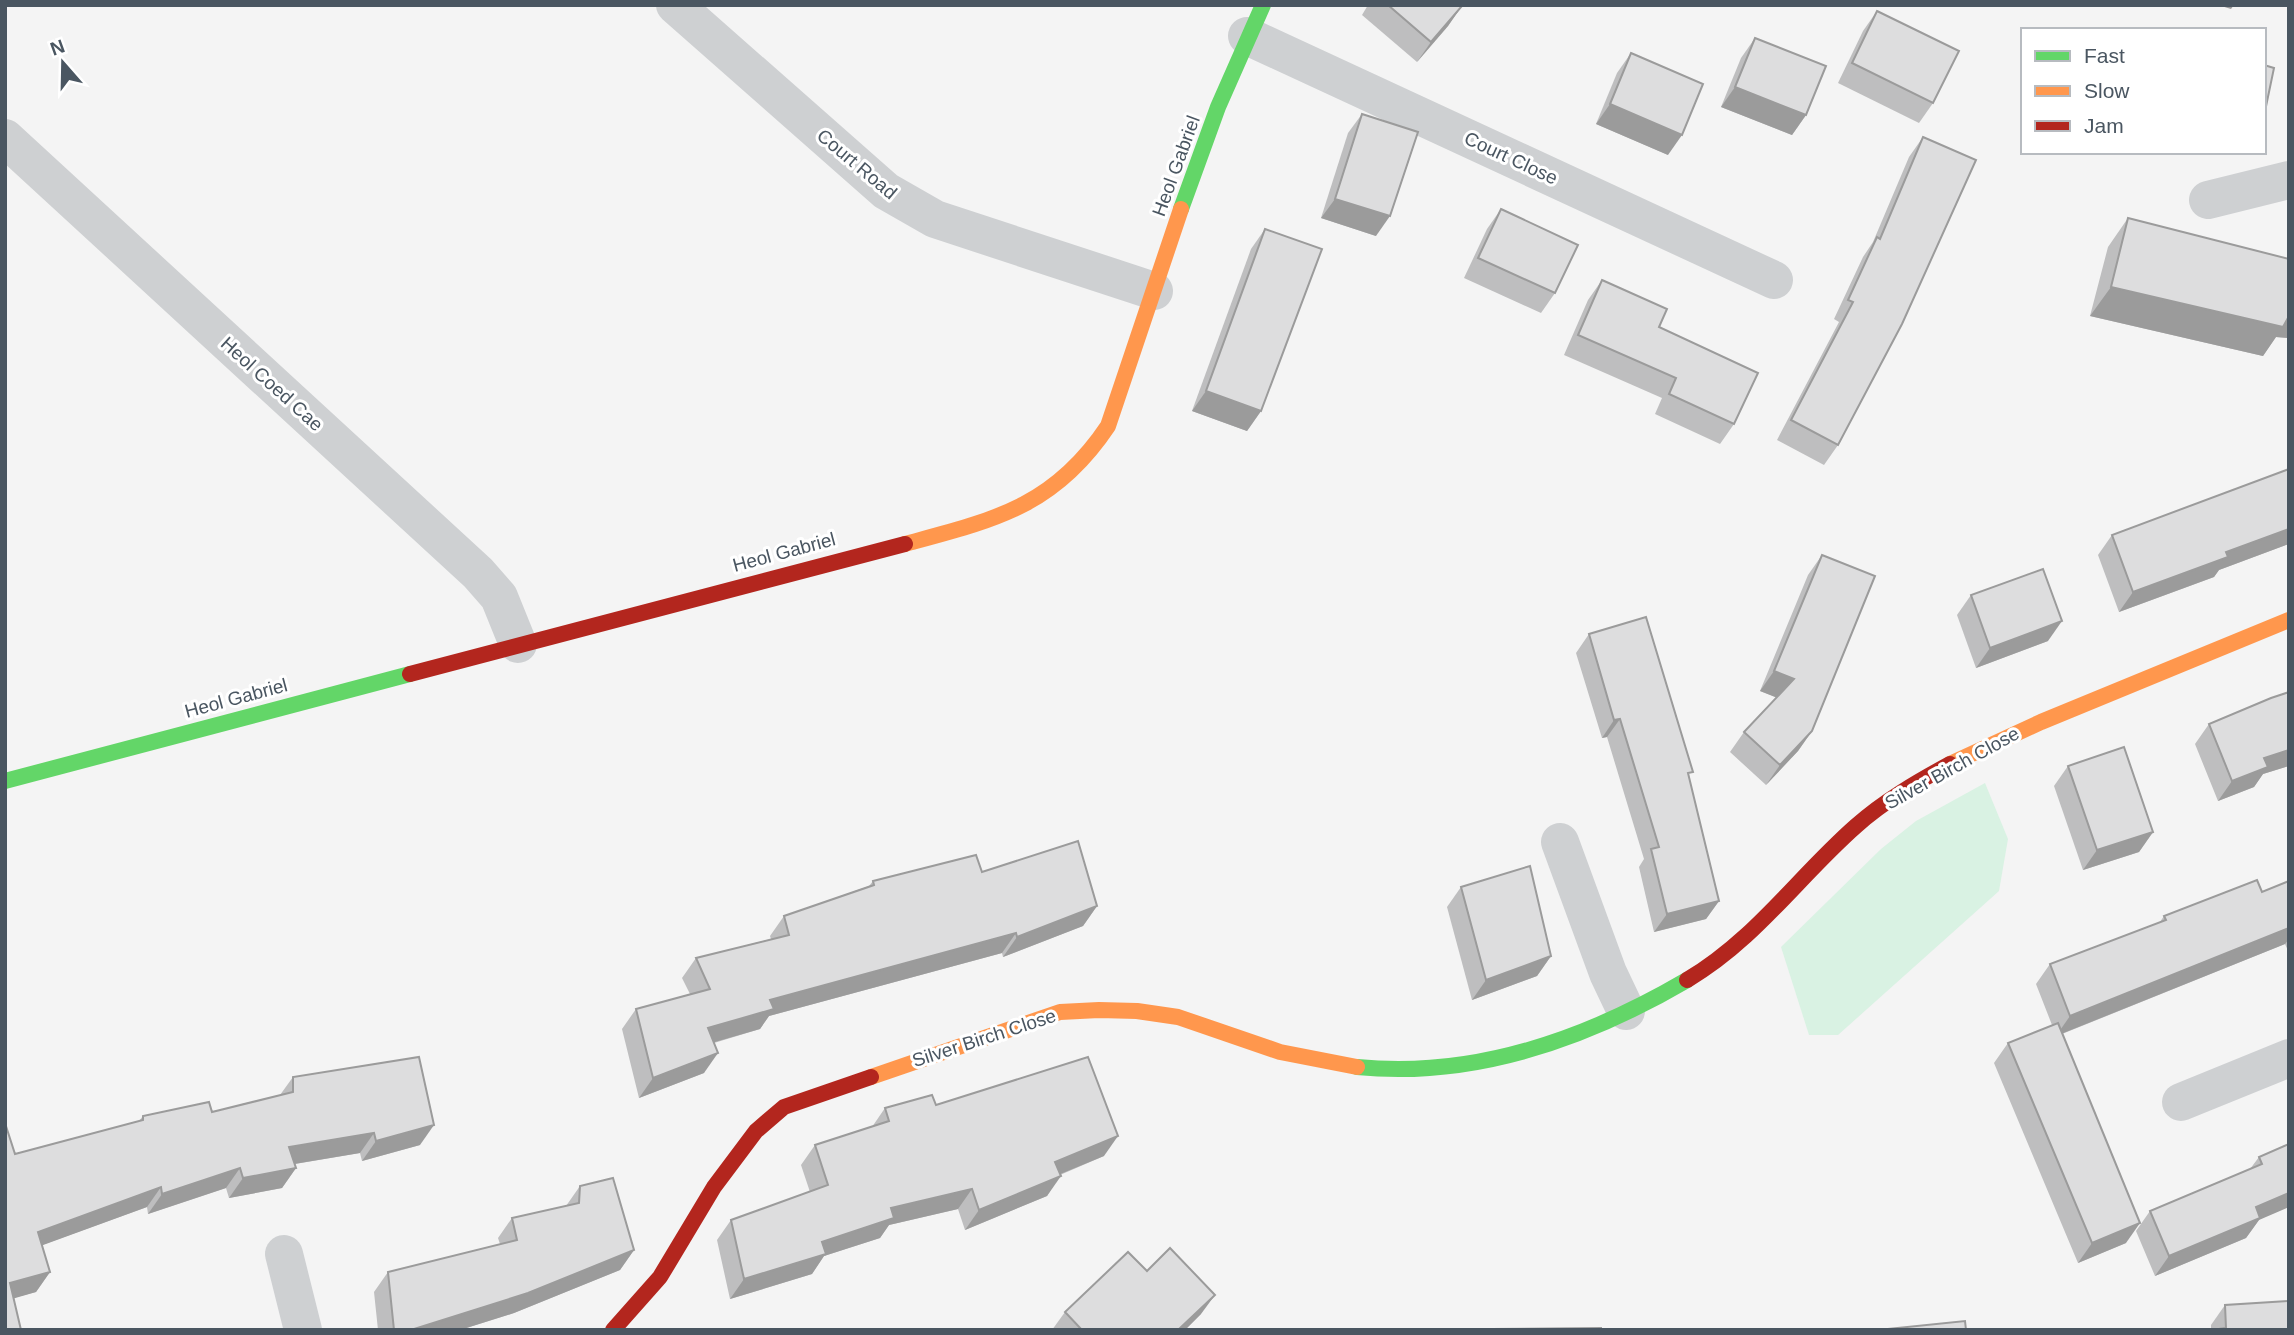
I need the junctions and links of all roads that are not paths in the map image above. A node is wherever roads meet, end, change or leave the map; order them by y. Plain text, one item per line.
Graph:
1 (675, 5) edge
2 (1255, 20) edge
3 (5, 138) edge
4 (2289, 180) edge
5 (2208, 200) dead end
6 (1774, 280) dead end
7 (1154, 291) junction
8 (2289, 620) edge
9 (518, 644) junction
10 (5, 780) edge
11 (1560, 842) dead end
12 (1626, 1011) junction
13 (2289, 1058) edge
14 (2181, 1102) dead end
15 (284, 1254) dead end
16 (303, 1330) edge
17 (614, 1330) edge

1 - 7 street, Court Road
2 - 6 street, Court Close
2 - 7 street, Heol Gabriel
3 - 9 street, Heol Coed Cae
4 - 5 street
7 - 9 street, Heol Gabriel
8 - 12 street, Silver Birch Close
9 - 10 street, Heol Gabriel
11 - 12 street
12 - 17 street, Silver Birch Close
13 - 14 street
15 - 16 street

